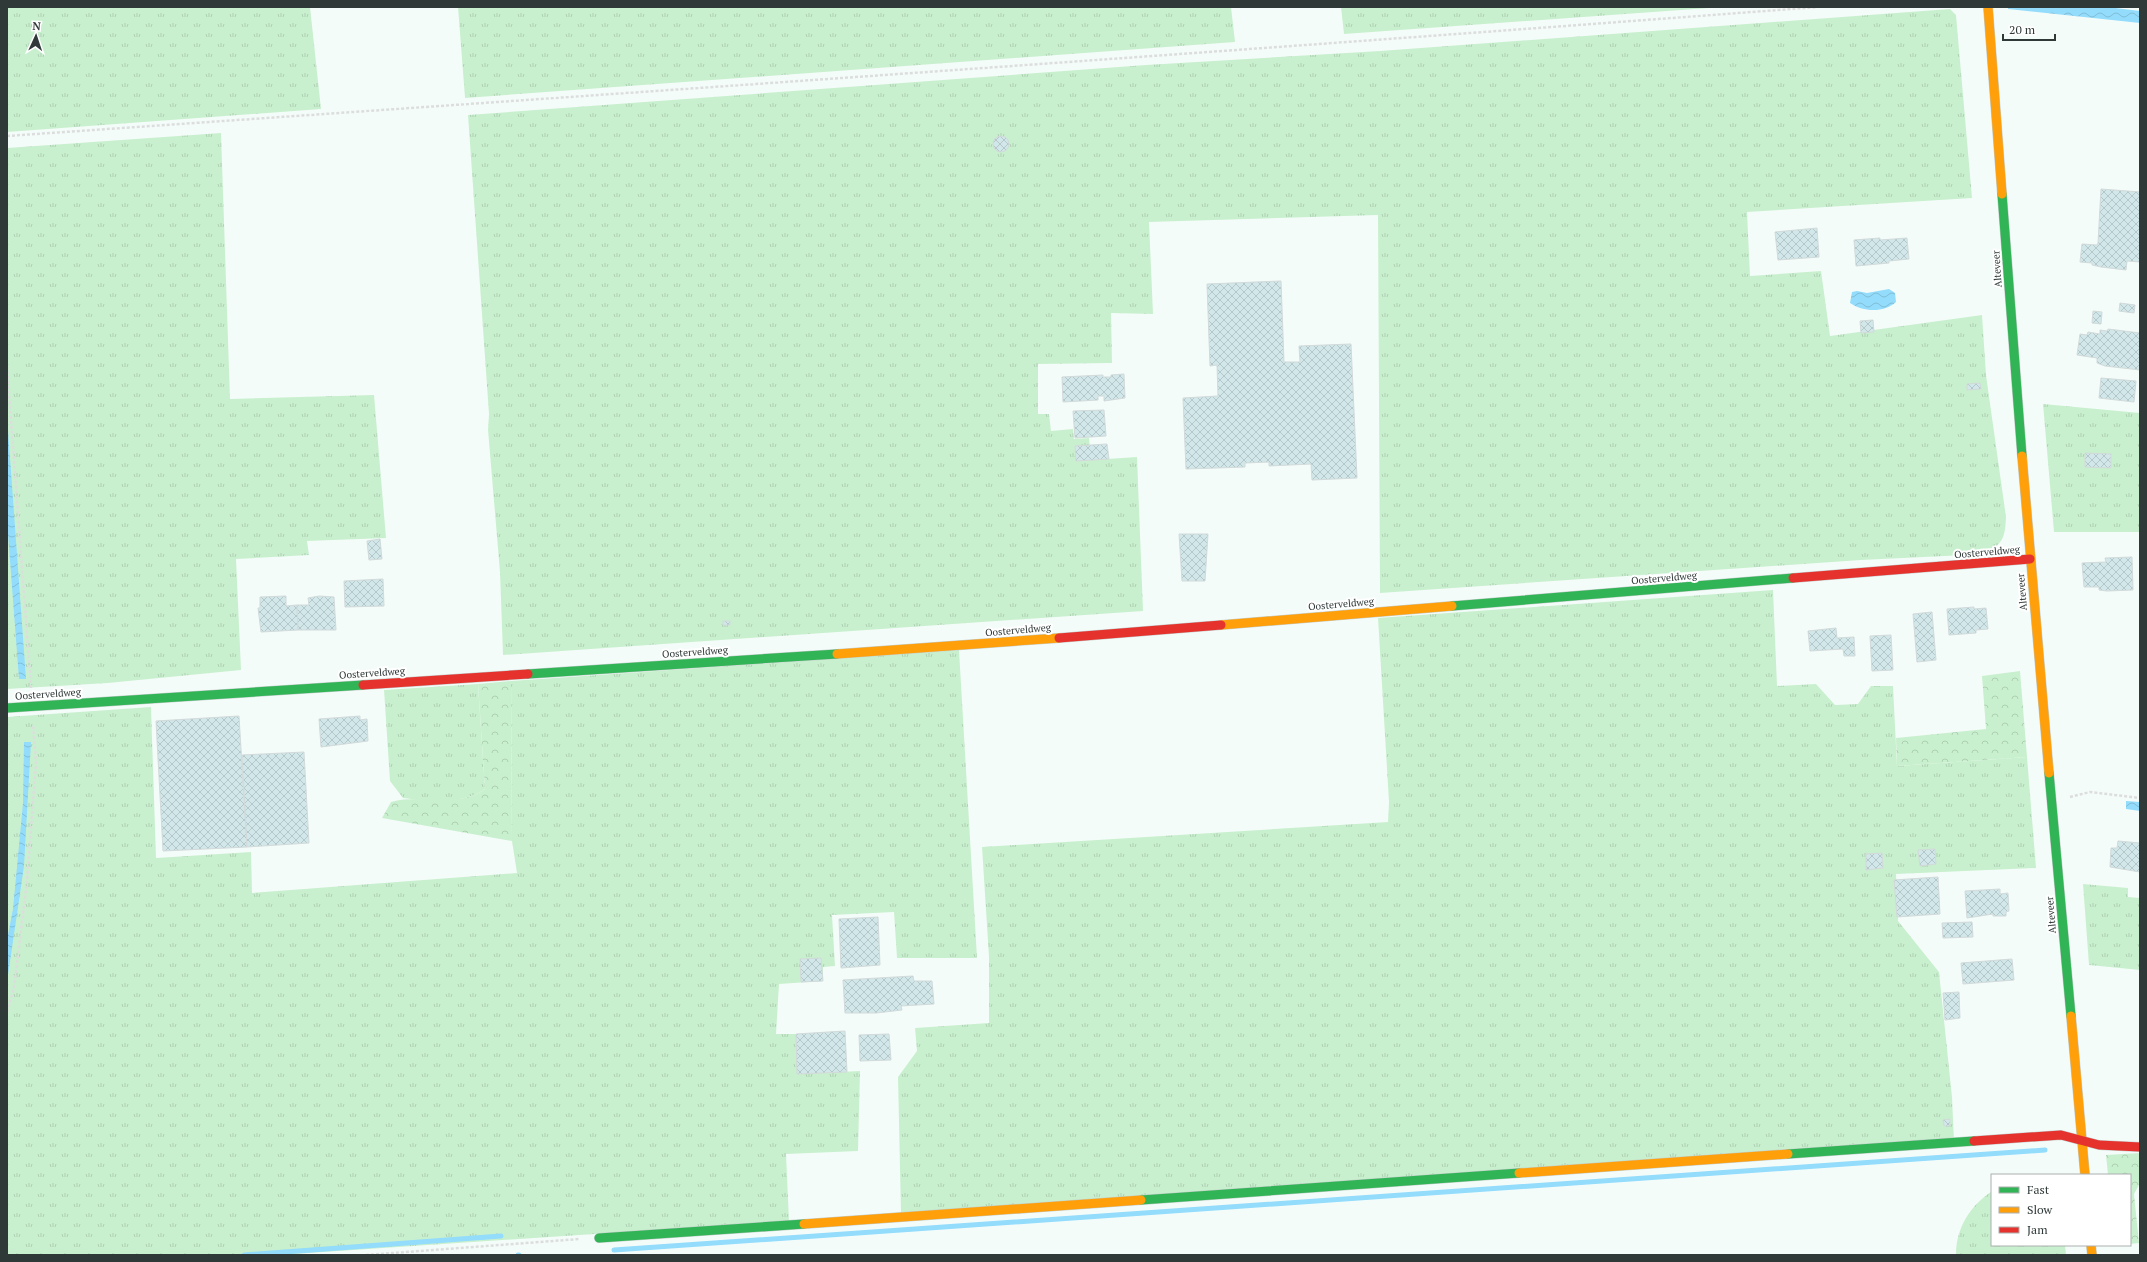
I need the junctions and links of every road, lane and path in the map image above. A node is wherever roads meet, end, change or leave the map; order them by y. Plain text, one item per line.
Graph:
1 (1818, 7) edge
2 (1988, 7) edge
3 (7, 136) edge
4 (2030, 559) junction
5 (7, 708) edge
6 (2140, 798) edge
7 (2052, 802) junction
8 (2082, 1140) junction
9 (2140, 1147) edge
10 (2085, 1174) edge
11 (600, 1238) joint
12 (366, 1255) edge

1 - 3 path
2 - 4 street, Alteveer
4 - 5 street, Oosterveldweg
4 - 7 street, Alteveer
6 - 7 path
7 - 8 street, Alteveer
8 - 9 street
8 - 10 street, Alteveer
8 - 11 street
11 - 12 path

